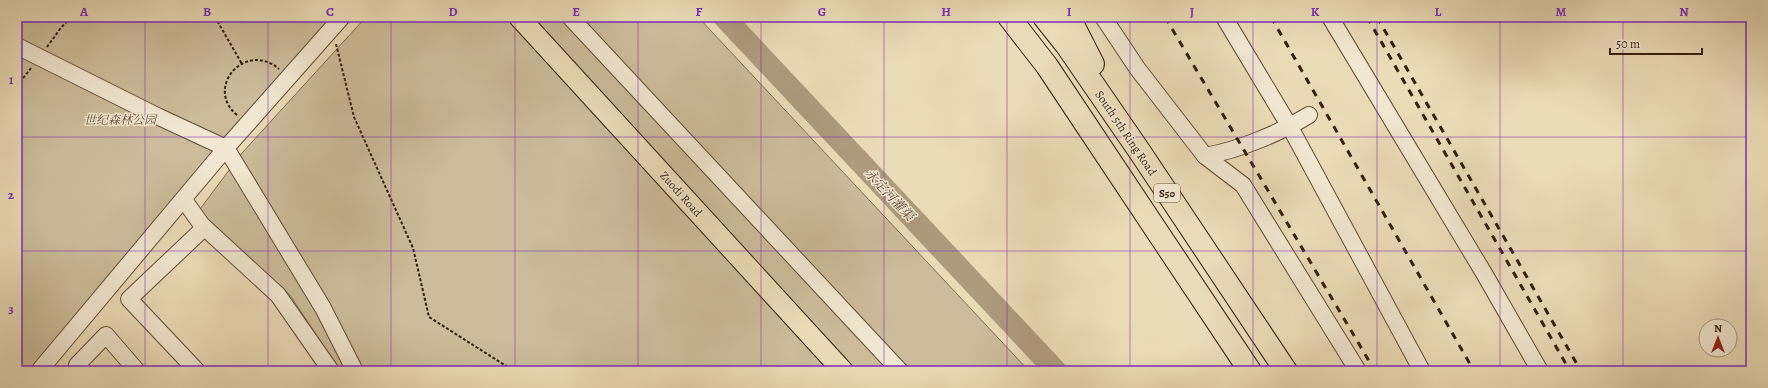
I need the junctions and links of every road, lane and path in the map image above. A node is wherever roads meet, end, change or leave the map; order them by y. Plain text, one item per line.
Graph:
1 (215, 17) edge
2 (342, 17) edge
3 (519, 17) edge
4 (570, 17) edge
5 (1008, 17) edge
6 (1044, 17) edge
7 (1069, 17) edge
8 (1103, 17) edge
9 (1224, 17) edge
10 (1330, 17) edge
11 (331, 30) junction
12 (17, 46) edge
13 (242, 64) junction
14 (288, 77) junction
15 (1309, 115) dead end
16 (247, 124) junction
17 (1290, 127) junction
18 (226, 148) junction
19 (1140, 152) junction
20 (1205, 156) junction
21 (184, 200) junction
22 (204, 227) junction
23 (60, 347) junction
24 (77, 369) edge
25 (39, 371) edge
26 (137, 371) edge
27 (197, 371) edge
28 (331, 371) edge
29 (355, 371) edge
30 (514, 371) edge
31 (843, 371) edge
32 (900, 371) edge
33 (1250, 371) edge
34 (1286, 371) edge
35 (1358, 371) edge
36 (1422, 371) edge
37 (1540, 371) edge

1 - 13 path
2 - 11 street
3 - 31 main road, Zuodi Road
4 - 32 street
5 - 33 highway, S50
6 - 19 highway, South 5th Ring Road / S50
7 - 19 highway
8 - 20 street
9 - 17 street
10 - 37 street
11 - 14 street
11 - 30 path
12 - 18 street
13 - 14 path
13 - 16 path
14 - 16 street
15 - 17 street
16 - 18 street
17 - 20 street
17 - 36 street
18 - 21 street
18 - 29 street
19 - 34 highway, South 5th Ring Road / S50
20 - 35 street
21 - 22 street
21 - 23 street
22 - 27 street
22 - 28 street
23 - 24 street
23 - 25 street
24 - 26 street

